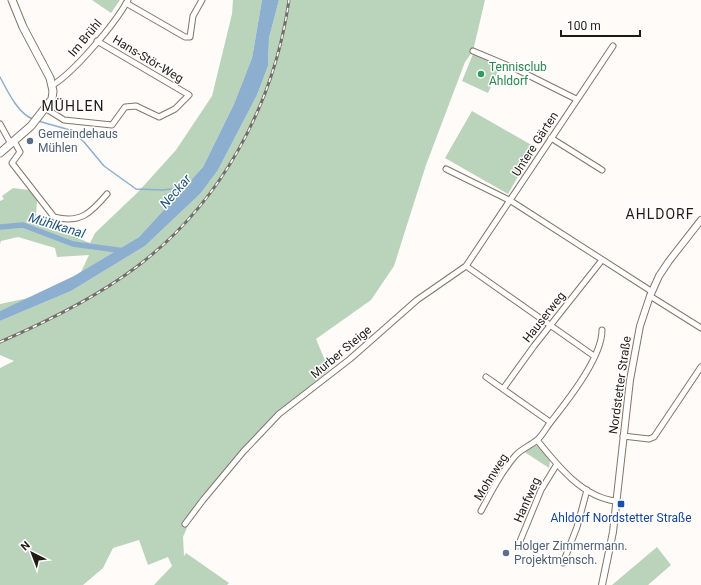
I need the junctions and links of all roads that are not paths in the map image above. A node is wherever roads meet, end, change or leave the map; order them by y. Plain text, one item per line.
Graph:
1 (12, 0) edge
2 (202, 0) edge
3 (127, 2) edge
4 (97, 41) junction
5 (613, 46) dead end
6 (474, 51) dead end
7 (52, 85) junction
8 (576, 99) junction
9 (45, 108) junction
10 (0, 124) edge
11 (551, 138) junction
12 (12, 142) junction
13 (0, 153) edge
14 (446, 169) dead end
15 (602, 170) dead end
16 (107, 194) dead end
17 (511, 201) junction
18 (701, 220) edge
19 (602, 260) junction
20 (466, 266) junction
21 (651, 293) junction
22 (550, 325) junction
23 (701, 328) edge
24 (602, 330) dead end
25 (594, 356) junction
26 (701, 368) edge
27 (486, 377) dead end
28 (503, 389) junction
29 (550, 422) junction
30 (624, 436) junction
31 (537, 440) junction
32 (557, 464) junction
33 (587, 490) junction
34 (616, 501) junction
35 (481, 511) dead end
36 (186, 524) dead end
37 (518, 546) dead end
38 (562, 563) dead end
39 (602, 585) edge

1 - 7 main road
2 - 3 street
3 - 4 street, Im Brühl
4 - 7 street, Im Brühl
4 - 9 street, Hans-Stör-Weg
5 - 8 street, Untere Gärten
6 - 8 street
7 - 9 main road
8 - 11 street, Untere Gärten
9 - 12 main road
10 - 12 street
11 - 15 street
11 - 17 street, Untere Gärten
12 - 13 main road
12 - 16 street
14 - 17 street
17 - 19 street
17 - 20 street, Murber Steige
18 - 21 street, Nordstetter Straße
19 - 21 street
19 - 22 street, Hauserweg
20 - 22 street
20 - 36 street, Murber Steige
21 - 23 street
21 - 30 street, Nordstetter Straße
22 - 25 street
22 - 28 street, Hauserweg
24 - 25 street
25 - 29 street
26 - 30 street
27 - 28 street
28 - 29 street
29 - 31 street
30 - 34 street, Nordstetter Straße
31 - 32 street
31 - 35 street, Mohnweg
32 - 33 street
32 - 37 street, Hanfweg
33 - 34 street
33 - 38 street
34 - 39 street, Nordstetter Straße

